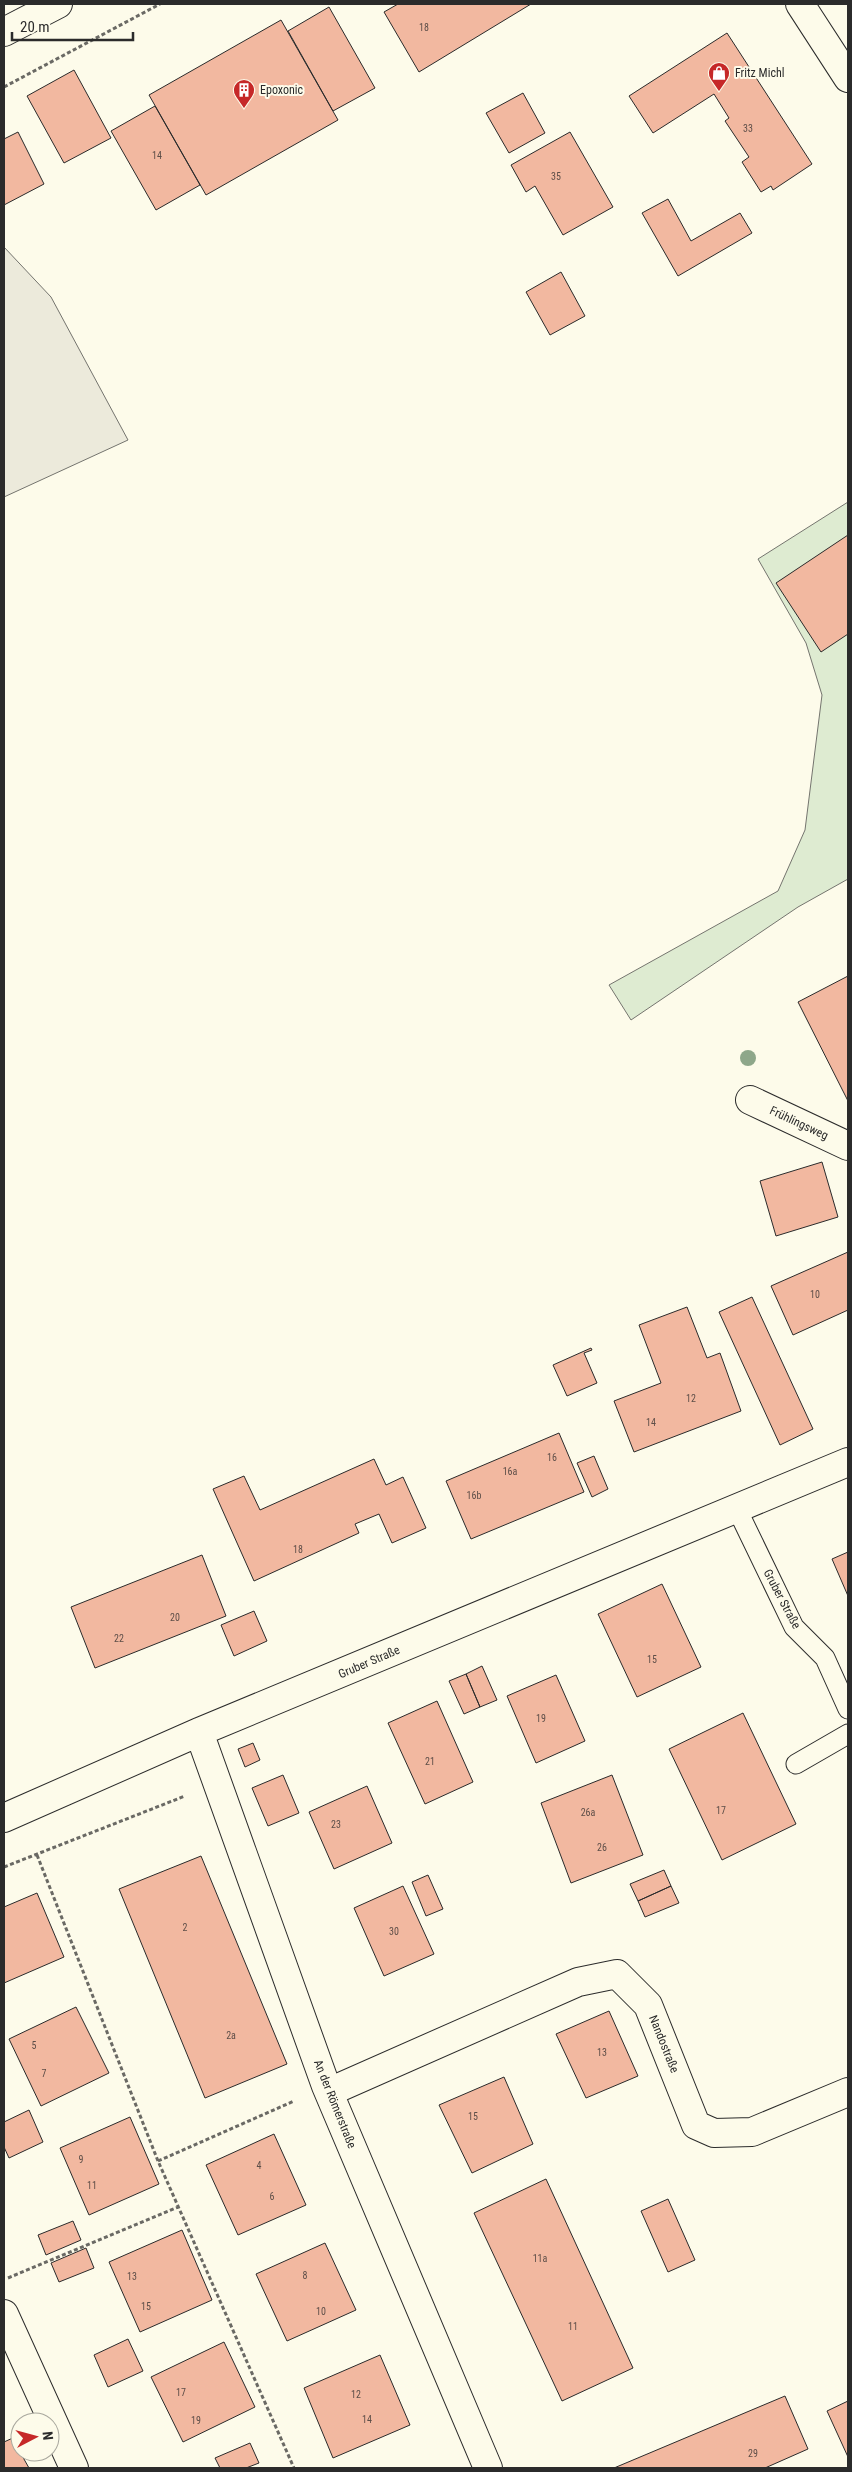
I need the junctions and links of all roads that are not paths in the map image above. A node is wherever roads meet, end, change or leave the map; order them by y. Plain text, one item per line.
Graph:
1 (58, 4) edge
2 (800, 4) edge
3 (4, 32) edge
4 (848, 78) edge
5 (750, 1100) dead end
6 (848, 1146) edge
7 (848, 1462) edge
8 (737, 1510) junction
9 (848, 1709) edge
10 (199, 1732) junction
11 (848, 1734) edge
12 (796, 1764) dead end
13 (4, 1818) edge
14 (328, 2089) junction
15 (848, 2092) edge
16 (4, 2314) edge
17 (74, 2468) edge
18 (488, 2468) edge

1 - 3 street
2 - 4 street
5 - 6 street, Frühlingsweg
7 - 8 street, Gruber Straße
8 - 9 lane, Gruber Straße
8 - 10 street, Gruber Straße
10 - 13 street, Gruber Straße
10 - 14 street, An der Römerstraße
11 - 12 lane
14 - 15 street, Nandostraße
14 - 18 street, An der Römerstraße
16 - 17 street

